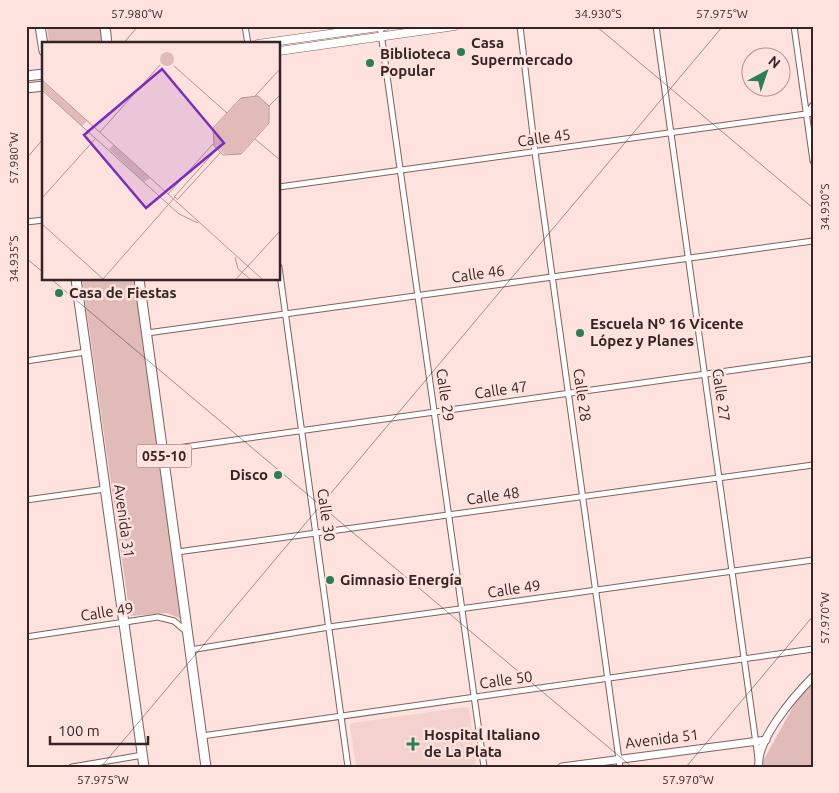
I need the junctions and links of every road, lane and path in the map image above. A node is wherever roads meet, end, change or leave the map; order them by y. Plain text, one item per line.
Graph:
1 (40, 26) edge
2 (105, 26) edge
3 (245, 26) edge
4 (382, 26) edge
5 (456, 26) edge
6 (520, 26) edge
7 (656, 26) edge
8 (794, 26) edge
9 (383, 36) junction
10 (42, 42) edge
11 (107, 42) edge
12 (248, 42) edge
13 (272, 42) edge
14 (280, 51) edge
15 (42, 74) edge
16 (26, 76) edge
17 (42, 86) edge
18 (26, 88) edge
19 (813, 105) edge
20 (813, 113) edge
21 (806, 114) junction
22 (671, 133) junction
23 (535, 152) junction
24 (813, 161) edge
25 (401, 170) junction
26 (280, 187) edge
27 (42, 220) edge
28 (26, 222) edge
29 (813, 241) edge
30 (688, 258) junction
31 (280, 275) edge
32 (552, 277) junction
33 (76, 280) edge
34 (139, 280) edge
35 (419, 295) junction
36 (285, 313) junction
37 (147, 333) junction
38 (86, 352) junction
39 (813, 358) edge
40 (26, 361) edge
41 (704, 374) junction
42 (569, 393) junction
43 (435, 412) junction
44 (301, 430) junction
45 (163, 450) junction
46 (813, 465) edge
47 (719, 478) junction
48 (105, 489) junction
49 (583, 496) junction
50 (26, 500) edge
51 (449, 515) junction
52 (316, 533) junction
53 (177, 552) junction
54 (813, 560) edge
55 (732, 571) junction
56 (596, 590) junction
57 (462, 609) junction
58 (125, 622) junction
59 (329, 627) junction
60 (188, 632) junction
61 (26, 638) edge
62 (813, 649) edge
63 (190, 650) junction
64 (744, 659) junction
65 (813, 677) edge
66 (609, 679) junction
67 (475, 697) junction
68 (342, 716) junction
69 (202, 736) junction
70 (766, 740) junction
71 (755, 741) junction
72 (741, 743) junction
73 (143, 754) junction
74 (757, 756) junction
75 (620, 763) edge
76 (72, 767) edge
77 (144, 767) edge
78 (206, 767) edge
79 (348, 767) edge
80 (484, 767) edge
81 (562, 767) edge
82 (759, 767) edge

1 - 10 highway
2 - 11 highway
3 - 12 street
4 - 9 street, Calle 29
4 - 13 main road
5 - 9 main road
6 - 23 street, Calle 28
7 - 22 street, Calle 27
8 - 21 street
9 - 14 main road
9 - 25 street, Calle 29
15 - 16 highway
17 - 18 highway
19 - 21 street
20 - 21 street, Calle 45
21 - 22 street, Calle 45
21 - 24 street
22 - 23 street, Calle 45
22 - 30 street, Calle 27
23 - 25 street, Calle 45
23 - 32 street, Calle 28
25 - 26 street, Calle 45
25 - 35 street, Calle 29
27 - 28 street
29 - 30 street, Calle 46
30 - 32 street, Calle 46
30 - 41 street, Calle 27
31 - 36 street, Calle 30
32 - 35 street, Calle 46
32 - 42 street, Calle 28
33 - 38 highway, Avenida 31
34 - 37 highway, 055-10
35 - 36 street, Calle 46
35 - 43 street, Calle 29
36 - 37 street, Calle 46
36 - 44 street, Calle 30
37 - 45 highway, 055-10
38 - 40 street
38 - 48 highway, Avenida 31
39 - 41 street, Calle 47
41 - 42 street, Calle 47
41 - 47 street, Calle 27
42 - 43 street, Calle 47
42 - 49 street, Calle 28
43 - 44 street, Calle 47
43 - 51 street, Calle 29
44 - 45 street, Calle 47
44 - 52 street, Calle 30
45 - 53 highway, 055-10
46 - 47 street, Calle 48
47 - 49 street, Calle 48
47 - 55 street, Calle 27
48 - 50 street
48 - 58 highway, Avenida 31
49 - 51 street, Calle 48
49 - 56 street, Calle 28
51 - 52 street, Calle 48
51 - 57 street, Calle 29
52 - 53 street, Calle 48
52 - 59 street, Calle 30
53 - 60 highway, 055-10
54 - 55 street, Calle 49
55 - 56 street, Calle 49
55 - 64 street, Calle 27
56 - 57 street, Calle 49
56 - 66 street, Calle 28
57 - 59 street, Calle 49
57 - 67 street, Calle 29
58 - 60 street, Calle 49
58 - 61 street, Calle 49
58 - 73 highway, Avenida 31
59 - 63 street, Calle 49
59 - 68 street, Calle 30
60 - 63 highway, 055-10
62 - 64 street, Calle 50
63 - 69 highway, 055-10
64 - 66 street, Calle 50
64 - 71 street, Calle 27
65 - 70 street
66 - 67 street, Calle 50
66 - 75 street, Calle 28
67 - 68 street, Calle 50
67 - 80 street, Calle 29
68 - 69 street, Calle 50
68 - 79 street, Calle 30
69 - 78 highway, 055-10
70 - 71 street, Avenida 51
70 - 74 street
71 - 72 street, Avenida 51
71 - 74 street, Calle 27
72 - 74 street
72 - 75 street, Avenida 51
73 - 76 street
73 - 77 highway, Avenida 31
74 - 82 street, Calle 27
75 - 81 street, Avenida 51

